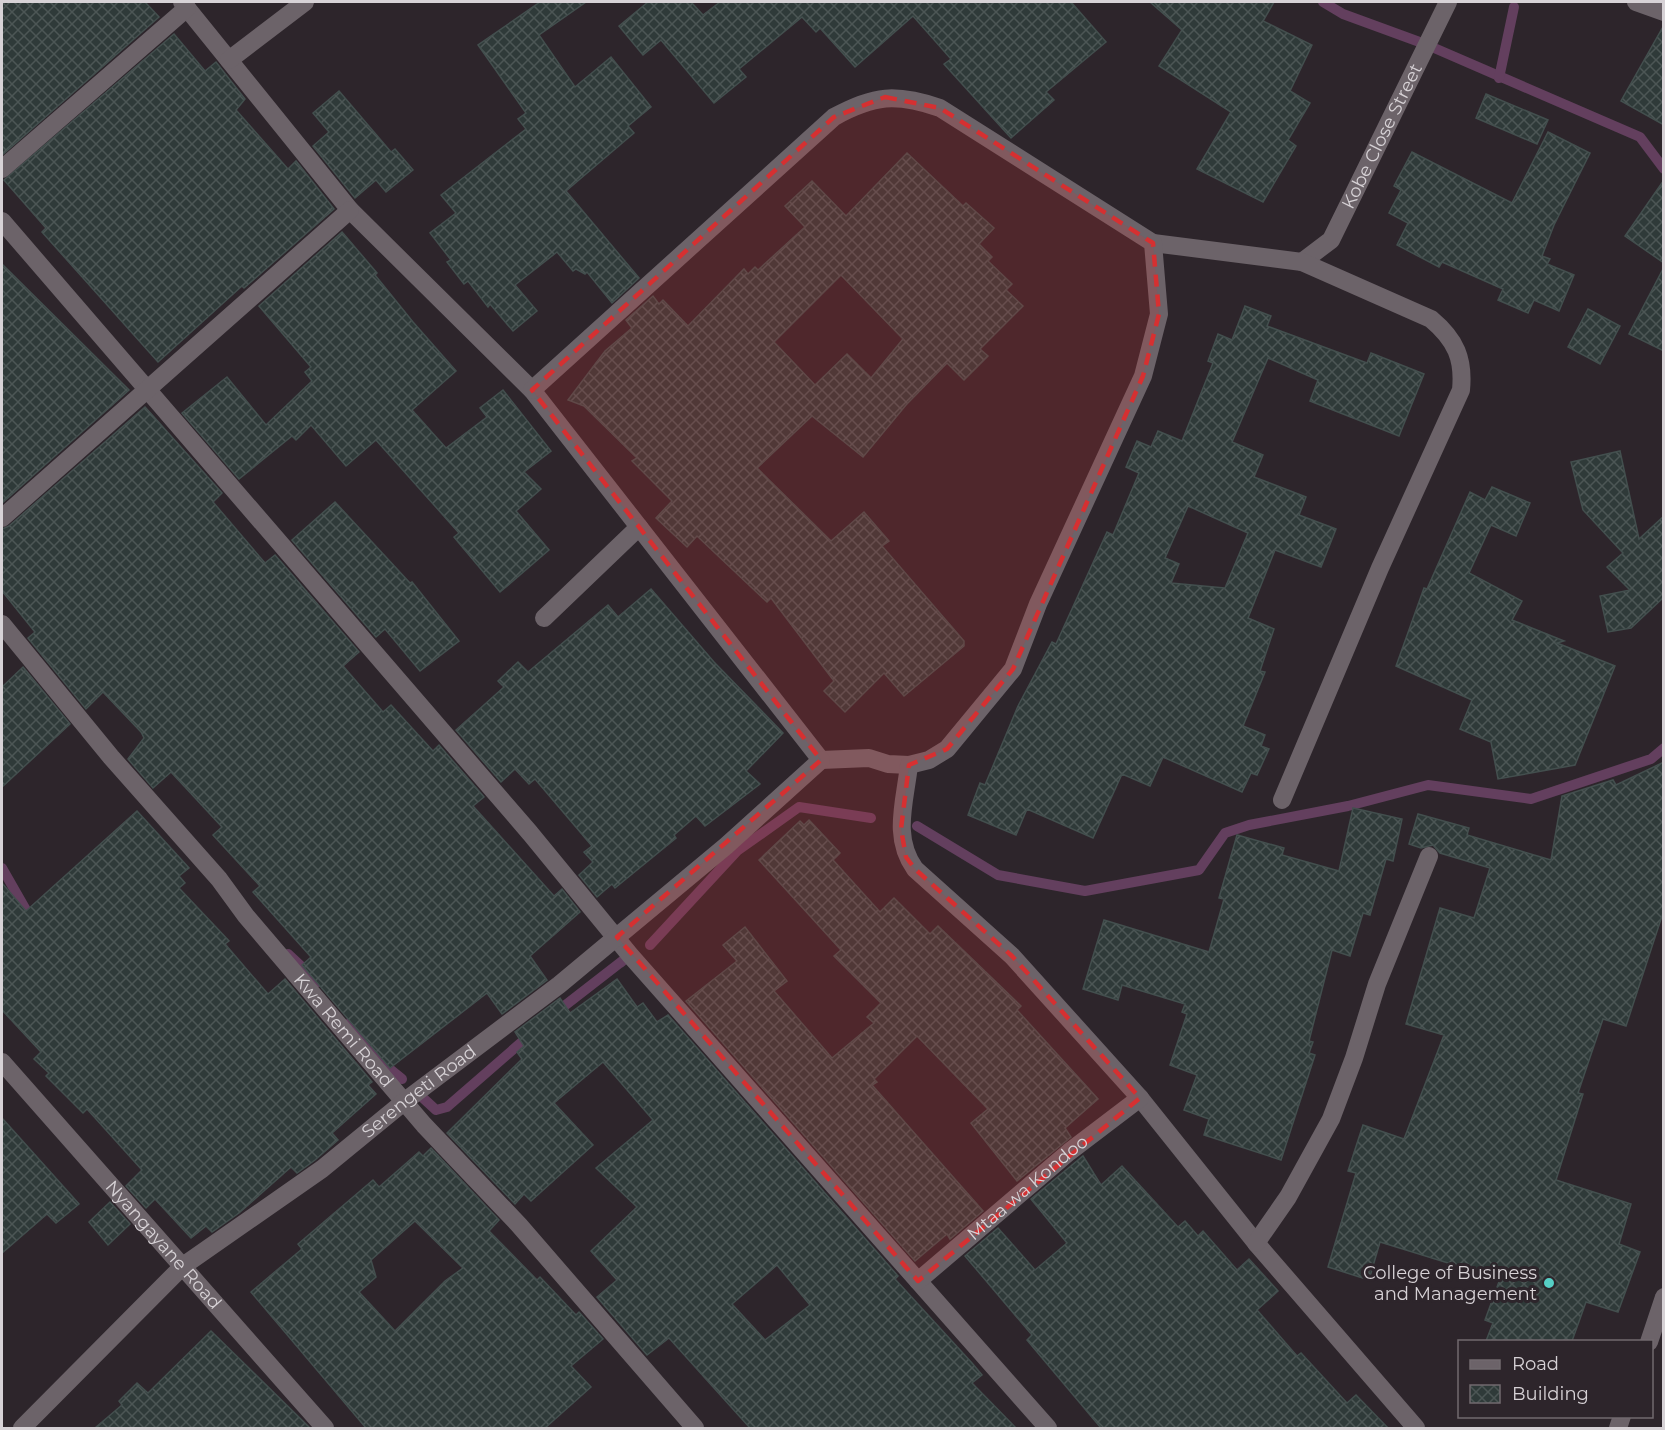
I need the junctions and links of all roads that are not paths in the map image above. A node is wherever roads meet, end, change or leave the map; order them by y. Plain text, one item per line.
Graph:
1 (305, 2) edge
2 (1448, 2) edge
3 (1636, 2) edge
4 (185, 5) edge
5 (1664, 12) edge
6 (229, 60) junction
7 (2, 169) edge
8 (350, 210) junction
9 (2, 221) edge
10 (1153, 243) junction
11 (1302, 262) junction
12 (532, 390) junction
13 (147, 391) junction
14 (2, 518) edge
15 (639, 527) junction
16 (544, 618) dead end
17 (2, 624) edge
18 (821, 760) junction
19 (909, 765) junction
20 (1282, 800) dead end
21 (1429, 856) dead end
22 (617, 937) junction
23 (2, 1062) edge
24 (1140, 1098) junction
25 (405, 1101) junction
26 (1256, 1243) junction
27 (183, 1266) junction
28 (918, 1281) junction
29 (1662, 1308) edge
30 (1648, 1340) edge
31 (22, 1428) edge
32 (325, 1428) edge
33 (695, 1428) edge
34 (1048, 1428) edge
35 (1416, 1428) edge

1 - 6 street
2 - 11 street, Kobe Close Street
3 - 5 street
4 - 6 street
4 - 7 street
6 - 8 street
8 - 12 street
8 - 13 street
9 - 13 street
10 - 11 street
10 - 12 street
10 - 19 street
11 - 20 street
12 - 15 street
13 - 14 street
13 - 22 street
15 - 16 street
15 - 18 street
17 - 25 street, Kwa Remi Road
18 - 19 street
18 - 22 street, Serengeti Road
19 - 24 street
21 - 26 street
22 - 25 street, Serengeti Road
22 - 28 street
23 - 27 street, Nyangayane Road
24 - 26 street
24 - 28 street, Mtaa wa Kondoo
25 - 27 street, Serengeti Road
25 - 33 street, Kwa Remi Road
26 - 35 street
27 - 31 street, Serengeti Road
27 - 32 street, Nyangayane Road
28 - 34 street
29 - 30 street

